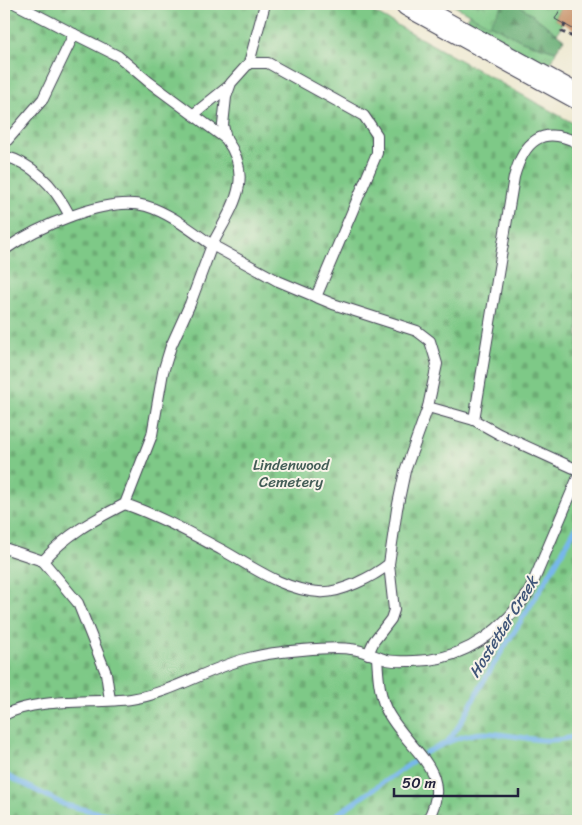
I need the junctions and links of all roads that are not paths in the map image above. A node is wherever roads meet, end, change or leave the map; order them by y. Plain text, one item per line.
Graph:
1 (16, 4) edge
2 (265, 4) edge
3 (408, 4) edge
4 (74, 34) junction
5 (249, 63) junction
6 (231, 83) junction
7 (578, 97) edge
8 (194, 114) junction
9 (226, 139) junction
10 (578, 143) edge
11 (4, 144) edge
12 (4, 156) edge
13 (70, 216) junction
14 (212, 245) junction
15 (4, 250) edge
16 (316, 296) junction
17 (428, 407) junction
18 (474, 420) junction
19 (578, 470) edge
20 (578, 478) edge
21 (124, 504) junction
22 (4, 548) edge
23 (43, 561) junction
24 (389, 564) junction
25 (373, 655) junction
26 (110, 700) junction
27 (4, 715) edge
28 (427, 821) edge

1 - 4 lane
2 - 5 lane
3 - 7 street
4 - 8 lane
4 - 11 lane
5 - 6 lane
5 - 16 lane
6 - 8 lane
6 - 9 lane
8 - 9 lane
9 - 14 lane
10 - 18 lane
12 - 13 lane
13 - 14 lane
13 - 15 lane
14 - 16 lane
14 - 21 lane
16 - 17 lane
17 - 18 lane
17 - 24 lane
18 - 19 lane
20 - 25 lane
21 - 23 lane
21 - 24 lane
22 - 23 lane
23 - 26 lane
24 - 25 lane
25 - 26 lane
25 - 28 lane
26 - 27 lane

